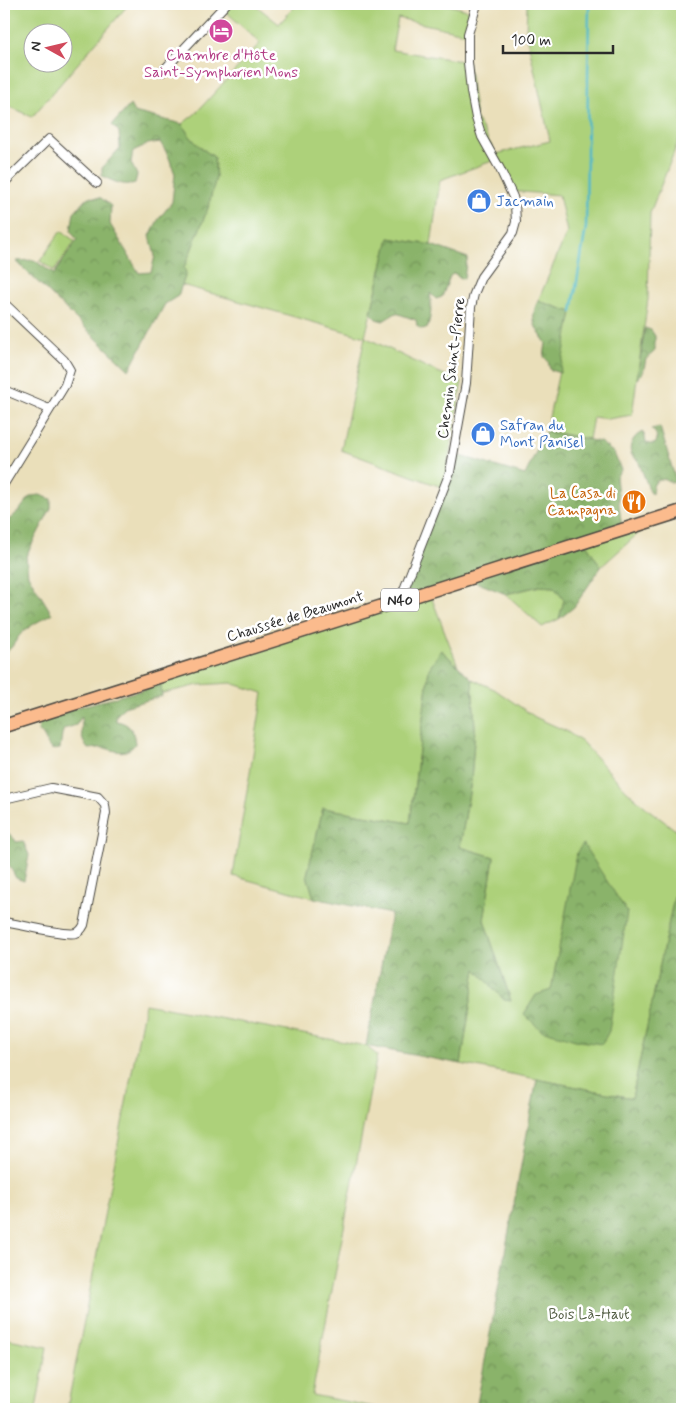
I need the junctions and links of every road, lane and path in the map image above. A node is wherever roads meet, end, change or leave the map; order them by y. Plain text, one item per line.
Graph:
1 (226, 4) edge
2 (477, 4) edge
3 (162, 72) dead end
4 (4, 182) edge
5 (97, 183) dead end
6 (4, 303) edge
7 (4, 390) edge
8 (49, 410) junction
9 (4, 484) edge
10 (682, 511) edge
11 (403, 600) junction
12 (4, 726) edge
13 (4, 799) edge
14 (4, 922) edge

1 - 3 street
2 - 11 street, Chemin Saint-Pierre
4 - 5 street
6 - 8 street
7 - 8 street
8 - 9 street
10 - 11 main road, Chaussée de Beaumont / N40
11 - 12 main road, Chaussée de Beaumont / N40
13 - 14 street

